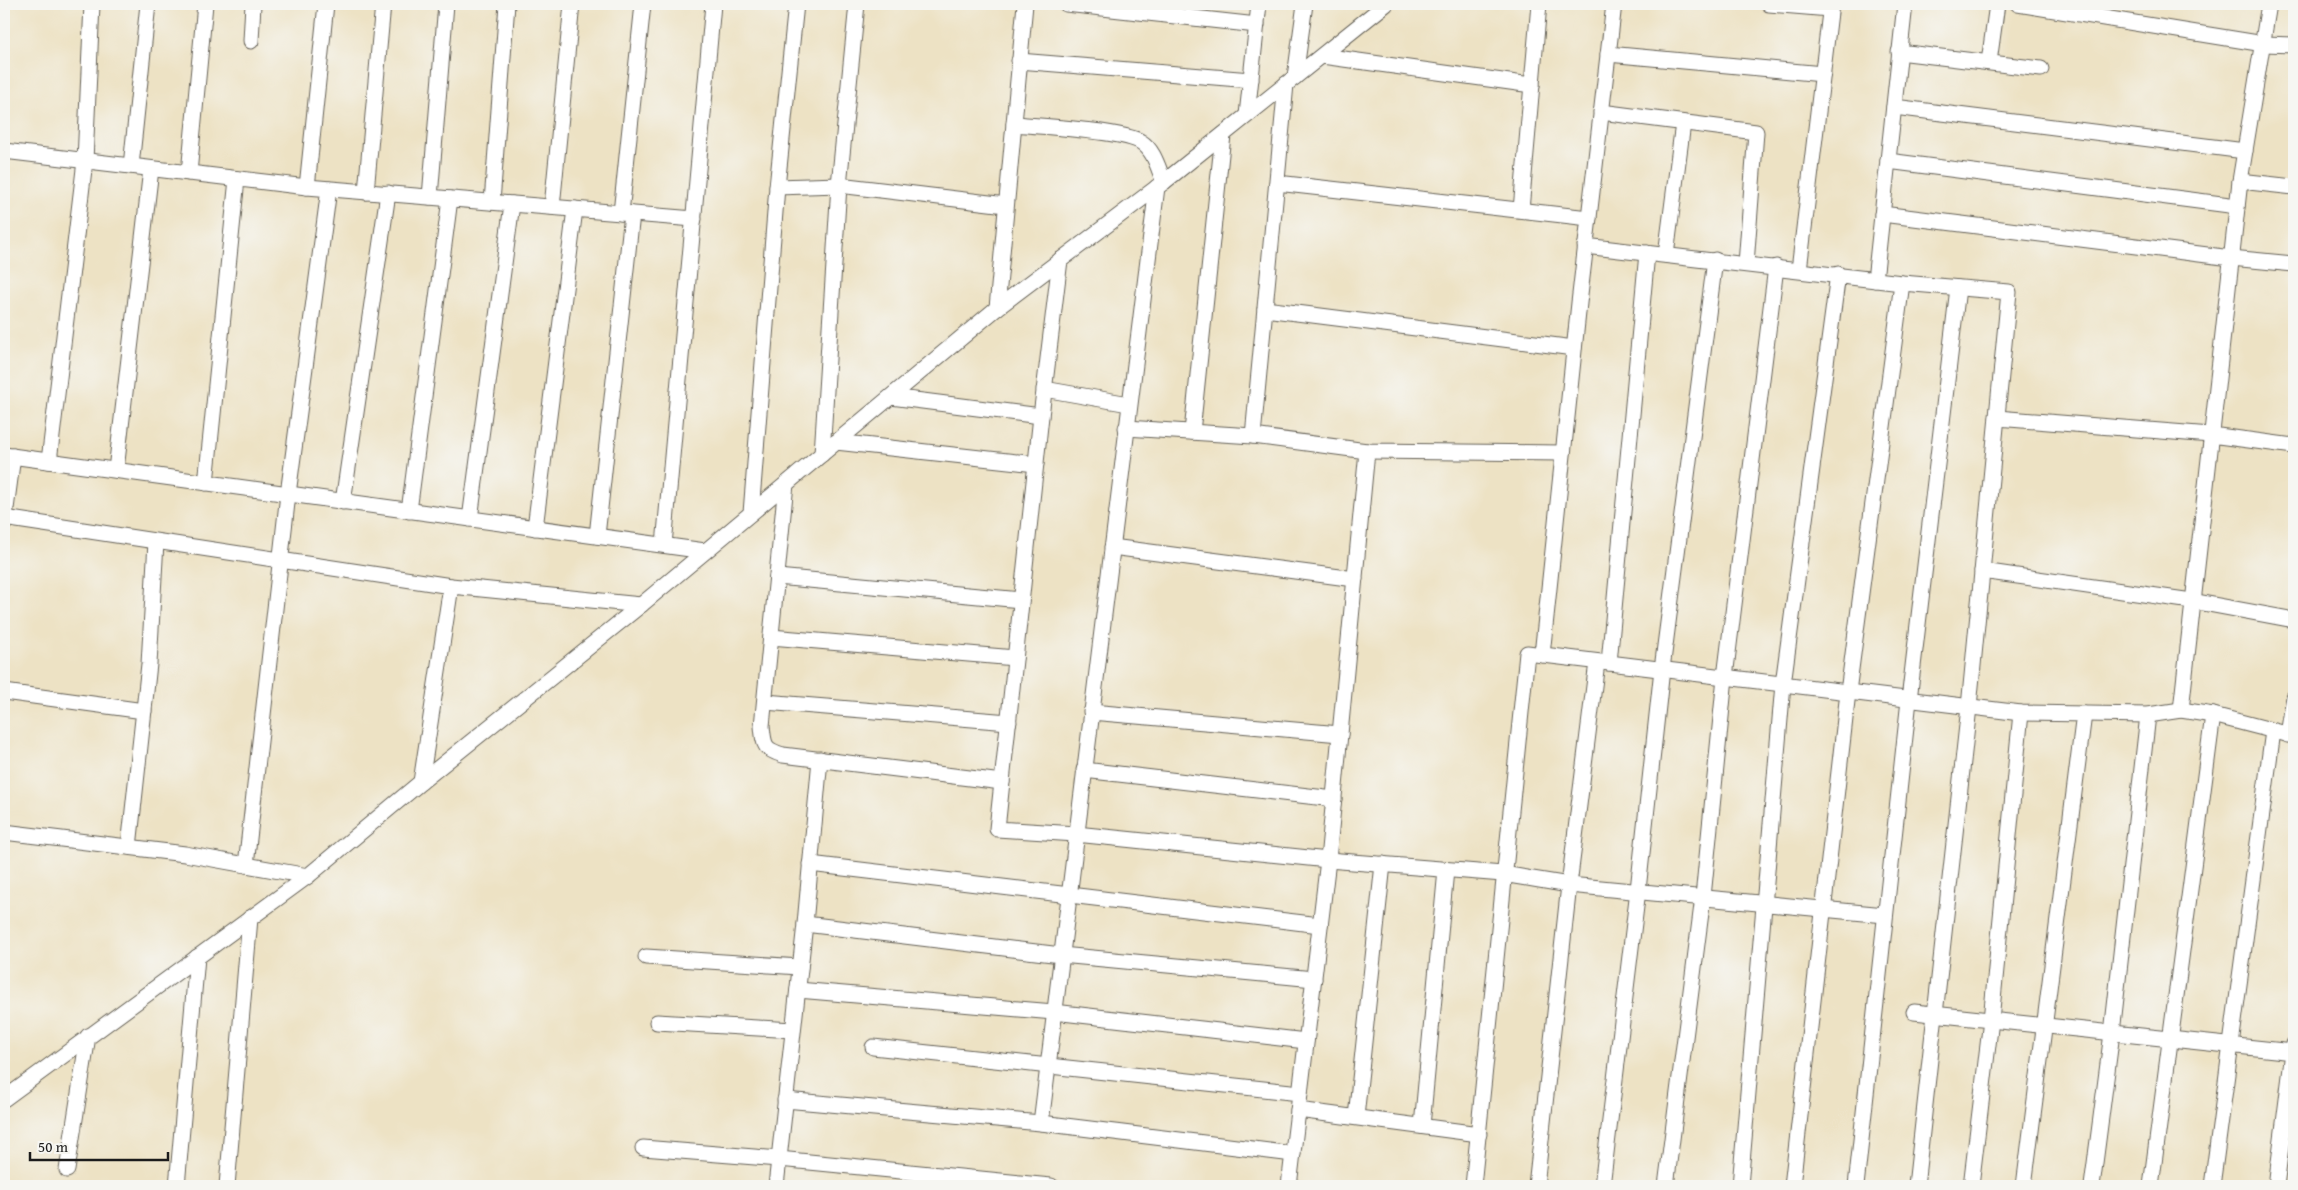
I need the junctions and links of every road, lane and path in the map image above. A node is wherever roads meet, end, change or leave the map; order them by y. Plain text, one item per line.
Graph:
1 (92, 4) edge
2 (148, 4) edge
3 (204, 4) edge
4 (253, 4) edge
5 (326, 4) edge
6 (383, 4) edge
7 (446, 4) edge
8 (506, 4) edge
9 (572, 4) edge
10 (643, 4) edge
11 (713, 4) edge
12 (796, 4) edge
13 (857, 4) edge
14 (1025, 4) edge
15 (1066, 4) edge
16 (1259, 4) edge
17 (1305, 4) edge
18 (1386, 4) edge
19 (1539, 4) edge
20 (1614, 4) edge
21 (1769, 4) edge
22 (1904, 4) edge
23 (1997, 4) edge
24 (2018, 4) edge
25 (2269, 4) edge
26 (1831, 6) edge
27 (1257, 24) junction
28 (251, 41) dead end
29 (2264, 44) junction
30 (2294, 45) edge
31 (1900, 52) junction
32 (1608, 54) junction
33 (1322, 56) junction
34 (1019, 61) junction
35 (1989, 62) junction
36 (2041, 69) dead end
37 (1823, 74) junction
38 (1251, 80) junction
39 (1291, 80) junction
40 (1532, 85) junction
41 (1894, 107) junction
42 (1601, 112) junction
43 (1247, 115) junction
44 (1683, 123) junction
45 (1014, 124) junction
46 (1223, 135) junction
47 (4, 151) edge
48 (2245, 151) junction
49 (85, 161) junction
50 (1888, 161) junction
51 (131, 166) junction
52 (152, 169) junction
53 (189, 173) junction
54 (237, 179) junction
55 (2240, 181) junction
56 (1277, 183) junction
57 (839, 185) junction
58 (1160, 185) junction
59 (307, 187) junction
60 (777, 187) junction
61 (2294, 188) edge
62 (330, 189) junction
63 (366, 192) junction
64 (388, 193) junction
65 (430, 197) junction
66 (450, 199) junction
67 (492, 202) junction
68 (512, 204) junction
69 (1006, 205) junction
70 (2237, 206) junction
71 (552, 207) junction
72 (575, 209) junction
73 (1521, 210) junction
74 (627, 213) junction
75 (1882, 214) junction
76 (1589, 218) junction
77 (694, 219) junction
78 (1586, 246) junction
79 (1647, 253) junction
80 (1666, 255) junction
81 (2231, 258) junction
82 (1060, 260) junction
83 (1715, 260) junction
84 (1746, 264) junction
85 (2294, 264) edge
86 (1776, 267) junction
87 (1799, 270) junction
88 (1838, 274) junction
89 (1875, 280) junction
90 (1902, 283) junction
91 (1958, 288) junction
92 (997, 308) junction
93 (1265, 309) junction
94 (1574, 348) junction
95 (1044, 389) junction
96 (890, 397) junction
97 (1129, 404) junction
98 (1041, 416) junction
99 (1997, 418) junction
100 (1126, 428) junction
101 (1192, 432) junction
102 (1253, 436) junction
103 (2211, 436) junction
104 (836, 442) junction
105 (2294, 446) edge
106 (1367, 451) junction
107 (1563, 453) junction
108 (822, 454) junction
109 (8, 456) edge
110 (49, 461) junction
111 (1036, 464) junction
112 (116, 470) junction
113 (206, 483) junction
114 (786, 484) junction
115 (288, 494) junction
116 (343, 502) junction
117 (409, 511) junction
118 (751, 513) junction
119 (470, 519) junction
120 (4, 520) edge
121 (535, 528) junction
122 (597, 536) junction
123 (156, 542) junction
124 (664, 545) junction
125 (1112, 547) junction
126 (705, 551) junction
127 (282, 561) junction
128 (1982, 571) junction
129 (777, 577) junction
130 (1355, 579) junction
131 (451, 586) junction
132 (1021, 600) junction
133 (2192, 601) junction
134 (641, 605) junction
135 (2294, 620) edge
136 (771, 637) junction
137 (1542, 655) junction
138 (1015, 658) junction
139 (1603, 662) junction
140 (1662, 670) junction
141 (1725, 677) junction
142 (1783, 684) junction
143 (4, 692) edge
144 (1848, 692) junction
145 (2294, 697) edge
146 (1909, 700) junction
147 (765, 702) junction
148 (1969, 707) junction
149 (2181, 710) junction
150 (144, 711) junction
151 (1091, 712) junction
152 (2021, 713) junction
153 (2084, 714) junction
154 (2148, 715) junction
155 (2213, 715) junction
156 (1008, 722) junction
157 (2273, 731) junction
158 (1340, 734) junction
159 (2291, 735) edge
160 (820, 759) junction
161 (1084, 770) junction
162 (420, 782) junction
163 (1002, 782) junction
164 (1334, 799) junction
165 (4, 832) edge
166 (1076, 834) junction
167 (129, 848) junction
168 (1328, 860) junction
169 (810, 864) junction
170 (1383, 864) junction
171 (246, 865) junction
172 (1446, 870) junction
173 (1503, 874) junction
174 (308, 876) junction
175 (1569, 885) junction
176 (1638, 890) junction
177 (1068, 896) junction
178 (1703, 897) junction
179 (1763, 902) junction
180 (1824, 907) junction
181 (1886, 915) junction
182 (250, 918) junction
183 (805, 924) junction
184 (1320, 925) junction
185 (1061, 955) junction
186 (196, 957) junction
187 (646, 957) dead end
188 (800, 966) junction
189 (1314, 979) junction
190 (798, 990) junction
191 (1054, 1012) junction
192 (1914, 1012) dead end
193 (1936, 1014) junction
194 (1991, 1020) junction
195 (657, 1022) dead end
196 (2044, 1026) junction
197 (793, 1030) junction
198 (2112, 1033) junction
199 (88, 1036) junction
200 (2171, 1039) junction
201 (1306, 1041) junction
202 (2230, 1045) junction
203 (872, 1047) dead end
204 (2294, 1049) edge
205 (1048, 1067) junction
206 (1300, 1093) junction
207 (4, 1099) edge
208 (785, 1100) junction
209 (1298, 1110) junction
210 (1356, 1118) junction
211 (1041, 1123) junction
212 (1422, 1126) junction
213 (1479, 1134) junction
214 (643, 1148) dead end
215 (1293, 1154) junction
216 (778, 1159) junction
217 (67, 1170) dead end
218 (177, 1186) edge
219 (227, 1186) edge
220 (776, 1186) edge
221 (1051, 1186) edge
222 (1289, 1186) edge
223 (1472, 1186) edge
224 (1536, 1186) edge
225 (1602, 1186) edge
226 (1666, 1186) edge
227 (1740, 1186) edge
228 (1792, 1186) edge
229 (1856, 1186) edge
230 (1916, 1186) edge
231 (1971, 1186) edge
232 (2024, 1186) edge
233 (2092, 1186) edge
234 (2151, 1186) edge
235 (2212, 1186) edge
236 (2276, 1186) edge

1 - 49 street
2 - 51 street
3 - 53 street
4 - 28 street
5 - 59 street
6 - 63 street
7 - 65 street
8 - 67 street
9 - 71 street
10 - 74 street
11 - 77 street
12 - 60 street
13 - 57 street
14 - 34 street
15 - 27 street
16 - 27 street
17 - 39 street
18 - 33 street
19 - 40 street
20 - 32 street
21 - 26 street
22 - 31 street
23 - 35 street
24 - 29 street
25 - 29 street
26 - 37 street
27 - 38 street
29 - 30 street
29 - 48 street
31 - 35 street
31 - 41 street
32 - 37 street
32 - 42 street
33 - 39 street
33 - 40 street
34 - 38 street
34 - 45 street
35 - 36 street
37 - 87 street
38 - 43 street
39 - 43 street
39 - 56 street
40 - 73 street
41 - 48 street
41 - 50 street
42 - 44 street
42 - 76 street
43 - 46 street
44 - 80 street
44 - 84 street
45 - 58 street
45 - 69 street
46 - 58 street
46 - 101 street
47 - 49 street
48 - 55 street
49 - 51 street
49 - 110 street
50 - 70 street
50 - 75 street
51 - 52 street
52 - 53 street
52 - 112 street
53 - 54 street
54 - 59 street
54 - 113 street
55 - 61 street
55 - 70 street
56 - 73 street
56 - 93 street
57 - 60 street
57 - 69 street
57 - 108 street
58 - 82 street
58 - 97 street
59 - 62 street
60 - 118 street
62 - 63 street
62 - 115 street
63 - 64 street
64 - 65 street
64 - 116 street
65 - 66 street
66 - 67 street
66 - 117 street
67 - 68 street
68 - 71 street
68 - 119 street
69 - 92 street
70 - 81 street
71 - 72 street
72 - 74 street
72 - 121 street
73 - 76 street
74 - 77 street
74 - 122 street
75 - 81 street
75 - 89 street
76 - 78 street
77 - 124 street
78 - 79 street
78 - 94 street
79 - 80 street
79 - 139 street
80 - 83 street
81 - 85 street
81 - 103 street
82 - 92 street
82 - 95 street
83 - 84 street
83 - 140 street
84 - 86 street
86 - 87 street
86 - 141 street
87 - 88 street
88 - 89 street
88 - 142 street
89 - 90 street
90 - 91 street
90 - 144 street
91 - 99 street
91 - 146 street
92 - 96 street
93 - 94 street
93 - 102 street
94 - 107 street
95 - 97 street
95 - 98 street
96 - 98 street
96 - 104 street
97 - 100 street
98 - 111 street
99 - 103 street
99 - 128 street
100 - 101 street
100 - 125 street
101 - 102 street
102 - 106 street
103 - 105 street
103 - 133 street
104 - 108 street
104 - 111 street
106 - 107 street
106 - 130 street
107 - 137 street
108 - 114 street
109 - 110 street
109 - 120 street
110 - 112 street
111 - 132 street
112 - 113 street
113 - 115 street
114 - 118 street
114 - 129 street
115 - 116 street
115 - 127 street
116 - 117 street
117 - 119 street
118 - 126 street
119 - 121 street
120 - 123 street
121 - 122 street
122 - 124 street
123 - 127 street
123 - 150 street
124 - 126 street
125 - 130 street
125 - 151 street
126 - 134 street
127 - 131 street
127 - 171 street
128 - 133 street
128 - 148 street
129 - 132 street
129 - 136 street
130 - 158 street
131 - 134 street
131 - 162 street
132 - 138 street
133 - 135 street
133 - 149 street
134 - 162 street
136 - 138 street
136 - 147 street
137 - 139 street
137 - 173 street
138 - 156 street
139 - 140 street
139 - 175 street
140 - 141 street
140 - 176 street
141 - 142 street
141 - 178 street
142 - 144 street
142 - 179 street
143 - 150 street
144 - 146 street
144 - 180 street
145 - 159 street
146 - 148 street
146 - 181 street
147 - 156 street
147 - 160 street
148 - 152 street
148 - 193 street
149 - 154 street
149 - 155 street
150 - 167 street
151 - 158 street
151 - 161 street
152 - 153 street
152 - 194 street
153 - 154 street
153 - 196 street
154 - 198 street
155 - 157 street
155 - 200 street
156 - 163 street
157 - 159 street
157 - 202 street
158 - 164 street
160 - 163 street
160 - 169 street
161 - 164 street
161 - 166 street
162 - 174 street
163 - 166 street
164 - 168 street
165 - 167 street
166 - 168 street
166 - 177 street
167 - 171 street
168 - 170 street
168 - 184 street
169 - 177 street
169 - 183 street
170 - 172 street
170 - 210 street
171 - 174 street
172 - 173 street
172 - 212 street
173 - 175 street
173 - 213 street
174 - 182 street
175 - 176 street
175 - 224 street
176 - 178 street
176 - 225 street
177 - 184 street
177 - 185 street
178 - 179 street
178 - 226 street
179 - 180 street
179 - 227 street
180 - 181 street
180 - 228 street
181 - 229 street
182 - 186 street
182 - 219 street
183 - 185 street
183 - 188 street
184 - 189 street
185 - 189 street
185 - 191 street
186 - 199 street
186 - 218 street
187 - 188 street
188 - 190 street
189 - 201 street
190 - 191 street
190 - 197 street
191 - 201 street
191 - 205 street
192 - 193 street
193 - 194 street
193 - 230 street
194 - 196 street
194 - 231 street
195 - 197 street
196 - 198 street
196 - 232 street
197 - 208 street
198 - 200 street
198 - 233 street
199 - 207 street
199 - 217 street
200 - 202 street
200 - 234 street
201 - 206 street
202 - 204 street
202 - 235 street
203 - 205 street
204 - 236 street
205 - 206 street
205 - 211 street
206 - 209 street
208 - 211 street
208 - 216 street
209 - 210 street
209 - 215 street
210 - 212 street
211 - 215 street
212 - 213 street
213 - 223 street
214 - 216 street
215 - 222 street
216 - 220 street
216 - 221 street

